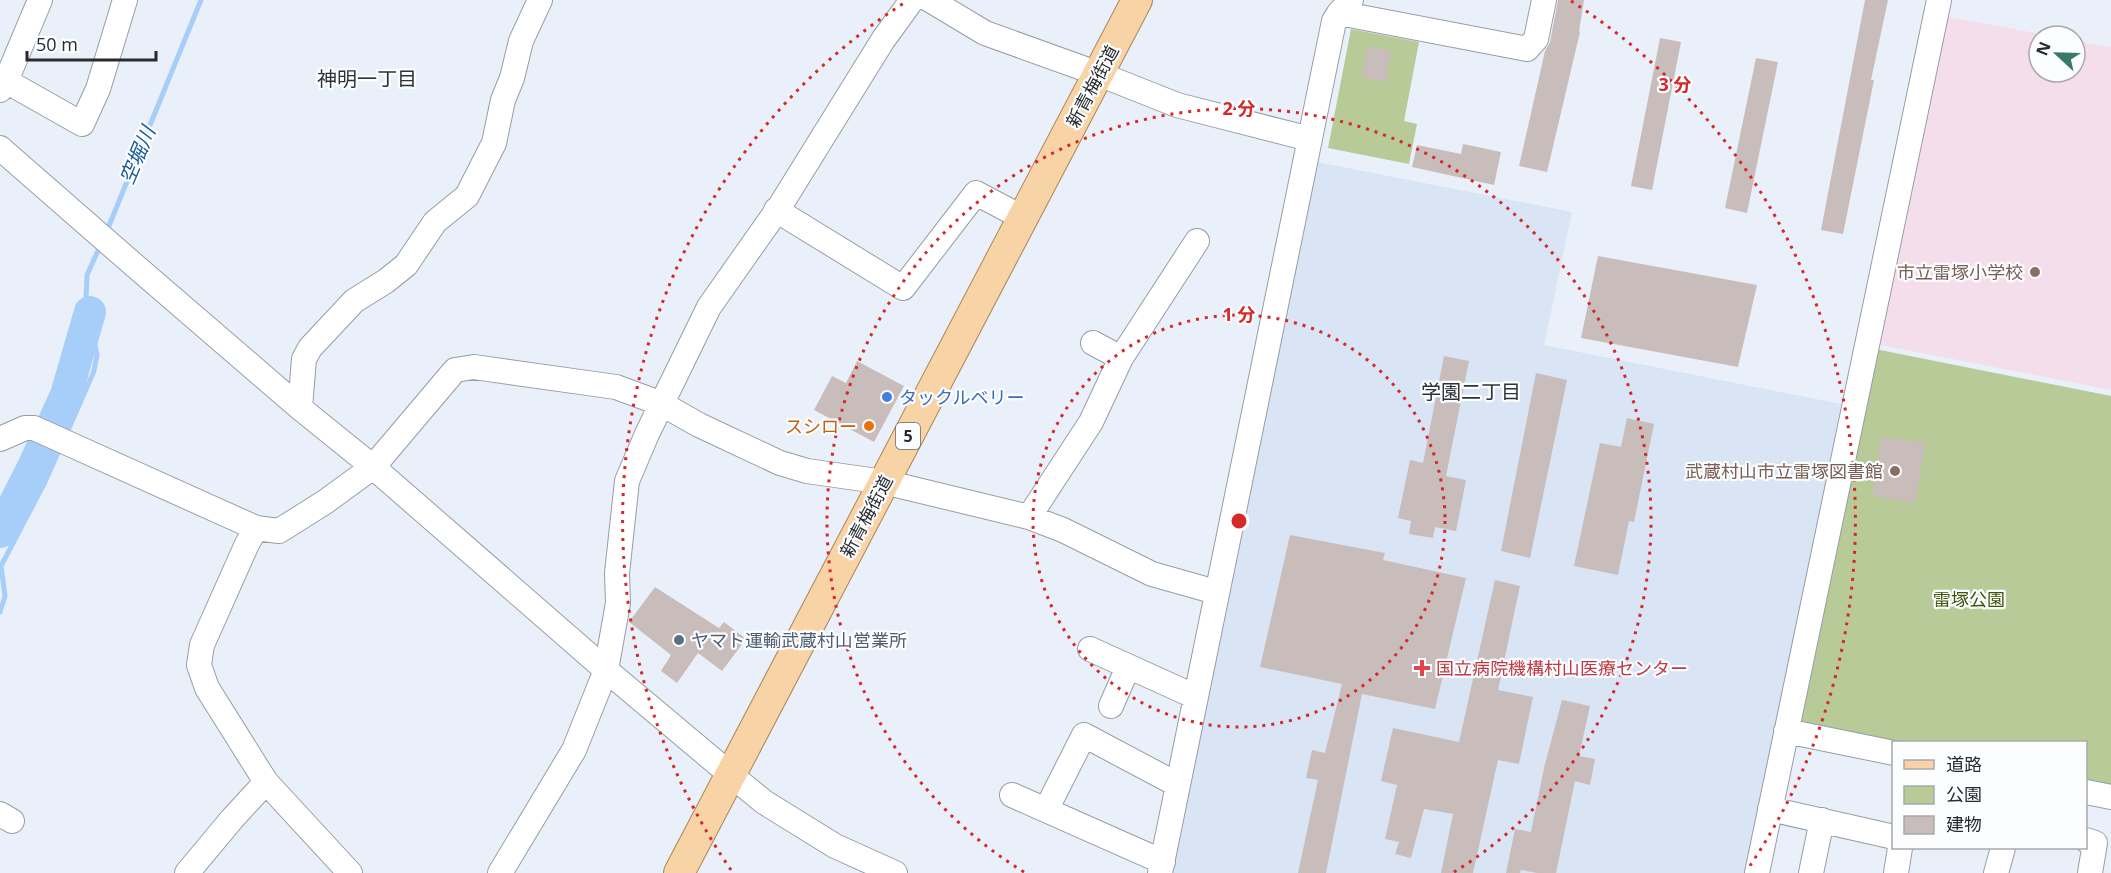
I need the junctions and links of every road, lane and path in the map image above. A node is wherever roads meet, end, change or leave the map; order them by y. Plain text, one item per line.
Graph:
1 (40, 0) edge
2 (125, 0) edge
3 (540, 0) edge
4 (912, 0) edge
5 (930, 0) edge
6 (1137, 0) edge
7 (1544, 0) edge
8 (1939, 0) edge
9 (1345, 6) edge
10 (1099, 74) junction
11 (3, 86) edge
12 (1310, 139) junction
13 (0, 148) edge
14 (776, 210) junction
15 (1023, 218) junction
16 (1197, 241) dead end
17 (1093, 343) dead end
18 (1120, 358) junction
19 (662, 404) junction
20 (300, 408) junction
21 (0, 439) edge
22 (373, 467) junction
23 (884, 482) junction
24 (1029, 518) junction
25 (256, 528) junction
26 (1216, 592) junction
27 (1090, 649) dead end
28 (1128, 667) junction
29 (606, 670) junction
30 (1196, 697) junction
31 (1111, 706) dead end
32 (1786, 731) junction
33 (1892, 753) edge
34 (731, 776) junction
35 (266, 782) junction
36 (1178, 785) junction
37 (2087, 792) edge
38 (1012, 795) dead end
39 (2111, 797) edge
40 (1770, 809) junction
41 (1046, 810) junction
42 (1822, 819) junction
43 (1892, 837) edge
44 (2087, 841) edge
45 (1900, 849) edge
46 (2003, 849) edge
47 (1161, 867) edge
48 (187, 873) edge
49 (350, 873) edge
50 (500, 873) edge
51 (680, 873) edge
52 (895, 873) edge
53 (1757, 873) edge
54 (1811, 873) edge
55 (1896, 873) edge
56 (1996, 873) edge
57 (2090, 873) edge

1 - 11 street
2 - 11 street
3 - 20 street
4 - 14 street
5 - 10 street
6 - 10 main road, 新青梅街道 / 5
7 - 9 street
8 - 32 street
9 - 12 street
10 - 12 street
10 - 15 main road, 新青梅街道 / 5
12 - 26 street
13 - 20 street
14 - 15 street
14 - 19 street
15 - 23 main road, 新青梅街道 / 5
16 - 18 street
17 - 18 street
18 - 24 street
19 - 22 street
19 - 23 street
19 - 29 street
20 - 22 street
21 - 25 street
22 - 25 street
22 - 29 street
23 - 24 street
23 - 34 main road, 新青梅街道 / 5
24 - 26 street
25 - 35 street
26 - 30 street
27 - 28 street
28 - 30 street
28 - 31 street
29 - 34 street
29 - 50 street
30 - 36 street
32 - 33 street
32 - 40 street
34 - 51 main road, 新青梅街道 / 5
34 - 52 street
35 - 48 street
35 - 49 street
36 - 41 street
36 - 47 street
37 - 39 street
38 - 41 street
40 - 42 street
40 - 53 street
41 - 47 street
42 - 43 street
42 - 54 street
44 - 57 street
45 - 55 street
46 - 56 street

